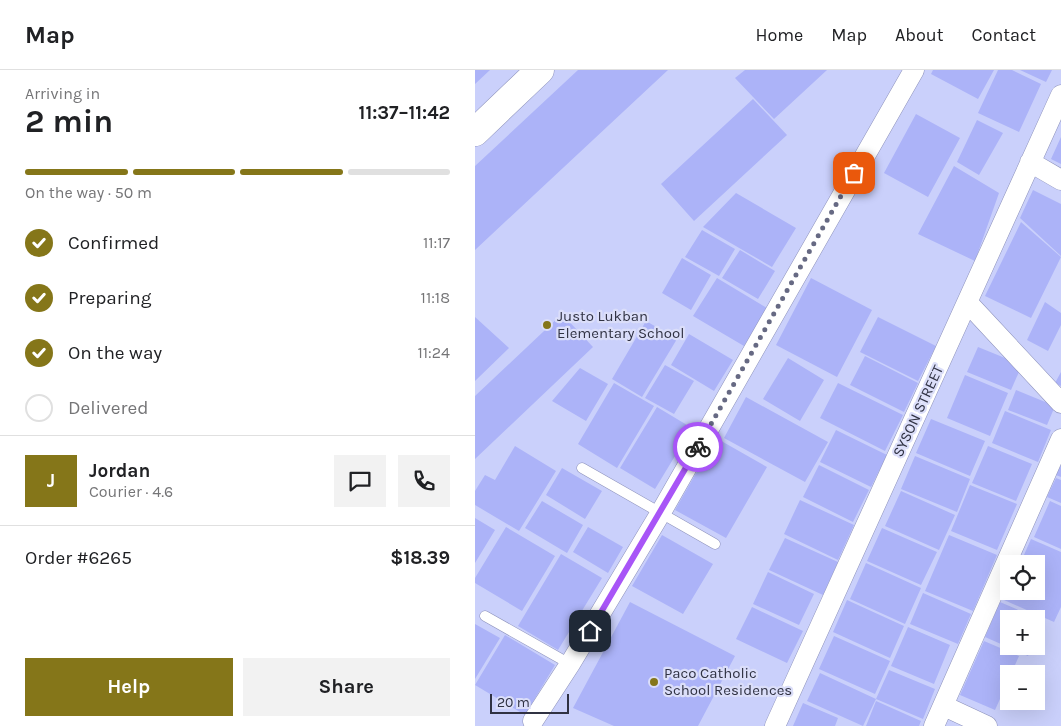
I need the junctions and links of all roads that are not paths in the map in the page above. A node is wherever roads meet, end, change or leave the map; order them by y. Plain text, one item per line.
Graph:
1 (540, 70) edge
2 (913, 70) edge
3 (1061, 95) edge
4 (475, 132) edge
5 (1030, 162) junction
6 (1061, 180) edge
7 (967, 303) junction
8 (1061, 403) edge
9 (1061, 438) edge
10 (582, 468) dead end
11 (660, 514) junction
12 (715, 544) dead end
13 (485, 616) dead end
14 (570, 664) junction
15 (943, 706) junction
16 (533, 721) dead end
17 (775, 726) edge
18 (934, 726) edge
19 (987, 726) edge

1 - 4 street
2 - 11 street
3 - 5 street, SYSON STREET
5 - 6 street
5 - 7 street, SYSON STREET
7 - 8 street
7 - 17 street, SYSON STREET
9 - 15 street
10 - 11 lane
11 - 12 lane
11 - 14 street
13 - 14 lane
14 - 16 street
15 - 18 street
15 - 19 street

